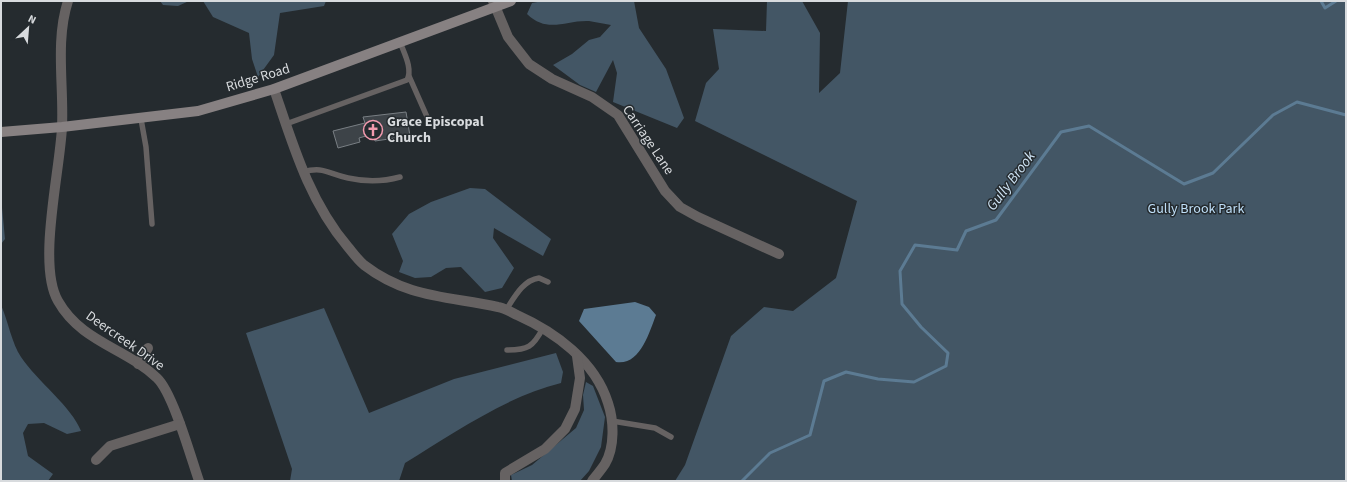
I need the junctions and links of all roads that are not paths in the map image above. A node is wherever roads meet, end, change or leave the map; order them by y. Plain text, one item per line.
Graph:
1 (68, 1) edge
2 (512, 1) edge
3 (495, 3) edge
4 (400, 42) junction
5 (409, 76) junction
6 (274, 89) junction
7 (142, 119) junction
8 (428, 119) dead end
9 (286, 124) junction
10 (62, 127) junction
11 (1, 132) edge
12 (302, 172) junction
13 (400, 177) dead end
14 (152, 224) dead end
15 (779, 254) dead end
16 (548, 282) dead end
17 (506, 310) junction
18 (543, 328) junction
19 (148, 348) dead end
20 (507, 350) dead end
21 (577, 356) junction
22 (138, 364) junction
23 (612, 421) junction
24 (180, 424) junction
25 (671, 436) dead end
26 (96, 460) dead end
27 (199, 481) edge
28 (505, 481) edge
29 (592, 481) edge

1 - 10 street, Deercreek Drive
2 - 3 main road, Ridge Road
3 - 4 main road, Ridge Road
3 - 15 street, Carriage Lane
4 - 5 lane
4 - 6 main road, Ridge Road
5 - 8 lane
5 - 9 lane
6 - 7 main road, Ridge Road
6 - 9 street
7 - 10 main road, Ridge Road
7 - 14 lane
9 - 12 street
10 - 11 main road, Ridge Road
10 - 22 street, Deercreek Drive
12 - 13 lane
12 - 17 street
16 - 17 lane
17 - 18 street
18 - 20 lane
18 - 21 street
19 - 22 street
21 - 23 street
21 - 28 street
22 - 24 street, Deercreek Drive
23 - 25 lane
23 - 29 street
24 - 26 street
24 - 27 street, Deercreek Drive

